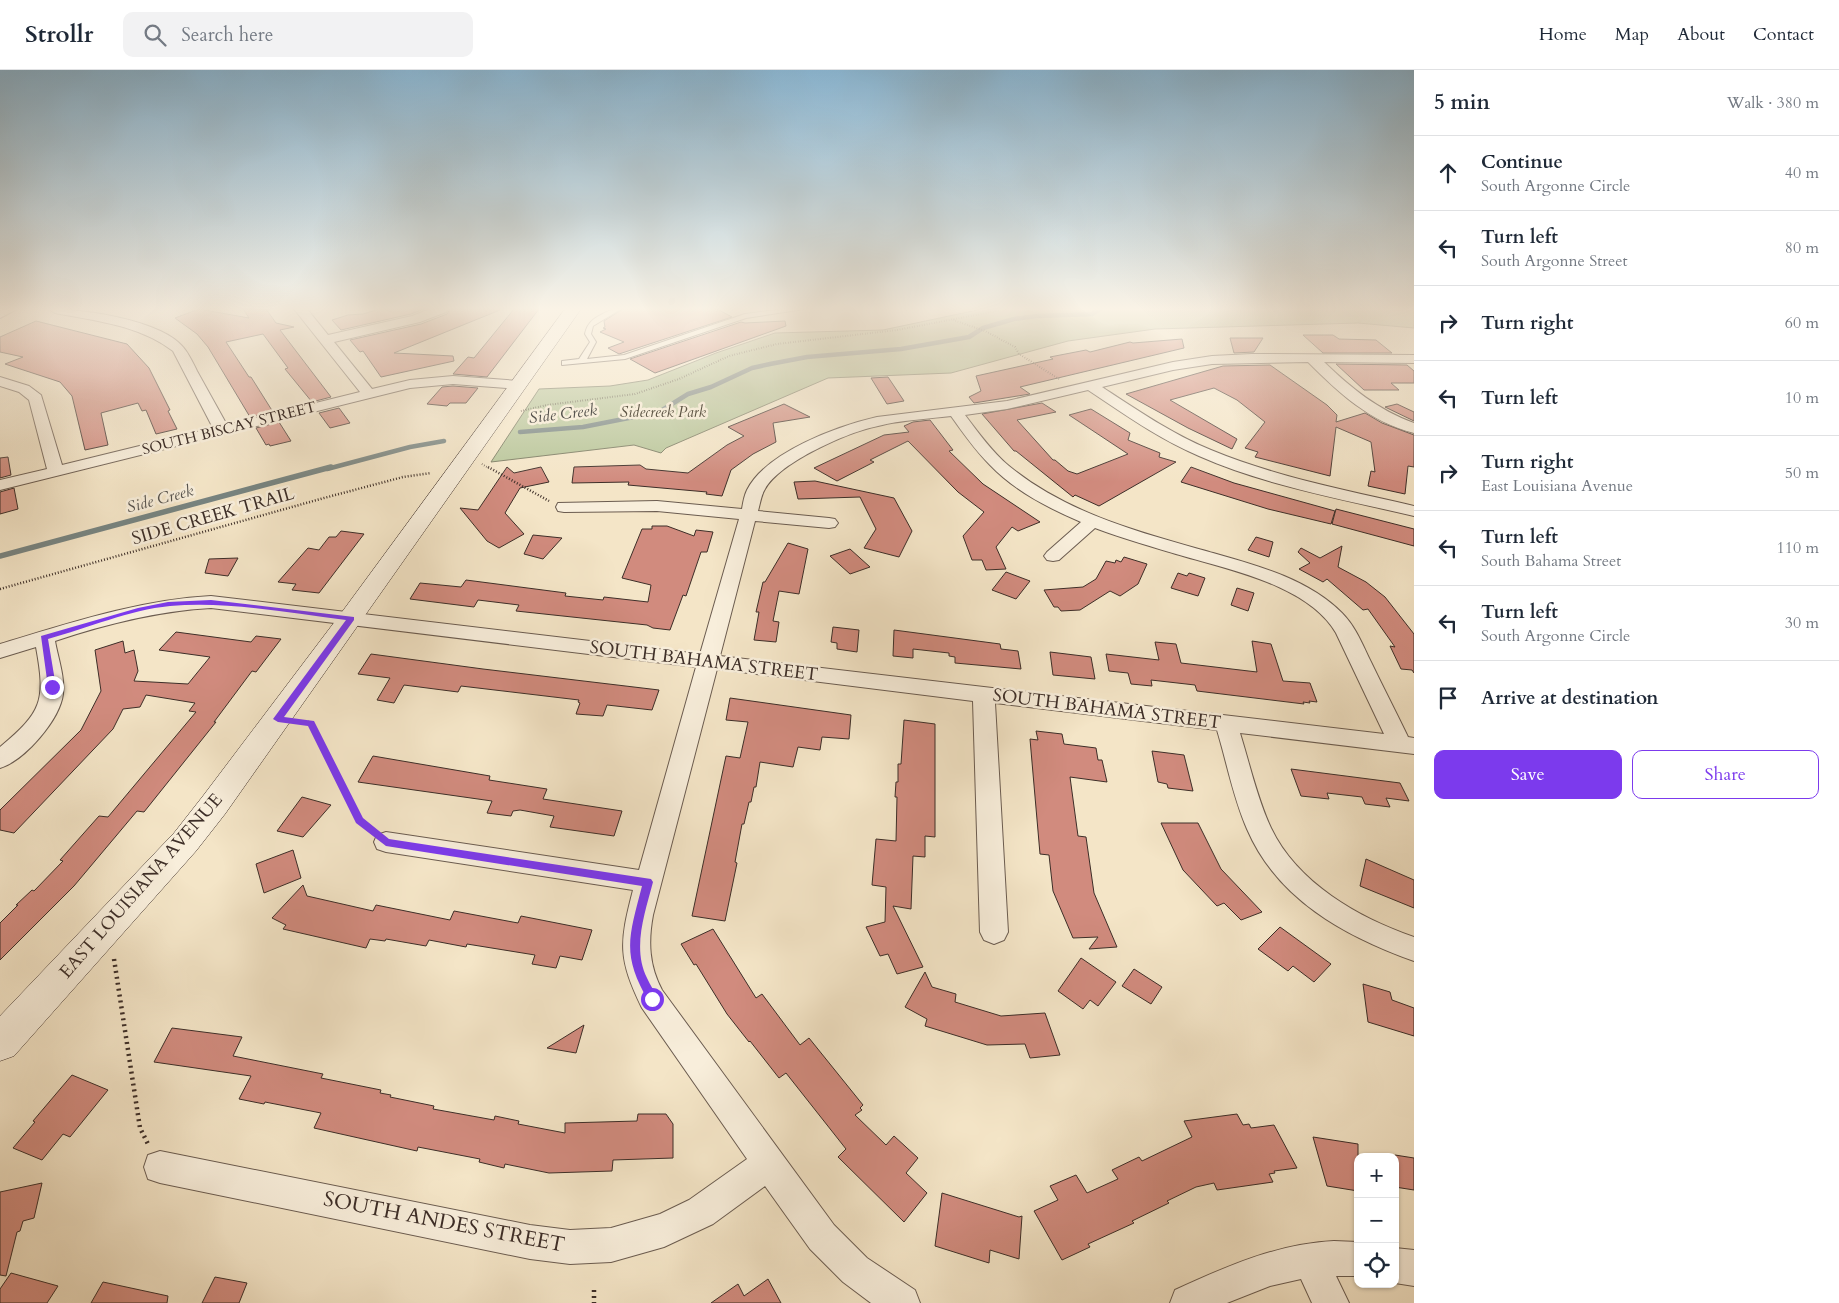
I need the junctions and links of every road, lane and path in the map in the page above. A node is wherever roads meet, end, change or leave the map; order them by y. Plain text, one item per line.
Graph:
1 (188, 367) edge
2 (347, 367) edge
3 (538, 367) edge
4 (706, 367) edge
5 (1043, 367) edge
6 (1174, 367) edge
7 (1321, 367) edge
8 (0, 382) edge
9 (1083, 388) junction
10 (369, 394) junction
11 (518, 399) junction
12 (954, 411) junction
13 (1414, 428) edge
14 (222, 430) junction
15 (482, 463) dead end
16 (56, 472) junction
17 (433, 473) dead end
18 (0, 485) edge
19 (564, 507) joint
20 (1414, 511) edge
21 (748, 515) junction
22 (1093, 521) junction
23 (829, 523) dead end
24 (1053, 556) dead end
25 (0, 589) edge
26 (351, 618) junction
27 (44, 638) junction
28 (0, 651) edge
29 (708, 661) junction
30 (984, 694) junction
31 (278, 719) junction
32 (1226, 723) junction
33 (1407, 745) edge
34 (0, 760) edge
35 (386, 842) joint
36 (648, 882) junction
37 (994, 932) dead end
38 (88, 949) junction
39 (1414, 949) edge
40 (0, 1043) edge
41 (769, 1163) junction
42 (160, 1167) joint
43 (1310, 1259) junction
44 (1354, 1259) edge
45 (1399, 1265) edge
46 (1414, 1268) edge
47 (594, 1290) dead end
48 (594, 1303) edge
49 (902, 1303) edge
50 (1188, 1303) edge
51 (1331, 1303) edge

1 - 14 street
2 - 10 street
3 - 11 street, EAST LOUISIANA AVENUE
4 - 11 path
5 - 9 path
6 - 9 street
7 - 13 street
8 - 16 street
9 - 12 street
9 - 20 street
10 - 11 street, SOUTH BISCAY STREET
10 - 14 street, SOUTH BISCAY STREET
11 - 26 street, EAST LOUISIANA AVENUE
12 - 21 street
12 - 22 street
14 - 16 street, SOUTH BISCAY STREET
15 - 19 path
16 - 18 street, SOUTH BISCAY STREET
17 - 25 path, SIDE CREEK TRAIL
19 - 21 street
21 - 23 street
21 - 29 street
22 - 24 street
22 - 33 street
26 - 27 street, SOUTH BAHAMA STREET
26 - 29 street, SOUTH BAHAMA STREET
26 - 31 street, EAST LOUISIANA AVENUE
27 - 28 street, SOUTH BAHAMA STREET
27 - 34 street
29 - 30 street, SOUTH BAHAMA STREET
29 - 36 street
30 - 32 street, SOUTH BAHAMA STREET
30 - 37 street
31 - 35 path
31 - 38 street, EAST LOUISIANA AVENUE
32 - 33 street, SOUTH BAHAMA STREET
32 - 39 street
35 - 36 street
36 - 41 street
38 - 40 street, EAST LOUISIANA AVENUE
38 - 42 path
41 - 42 street, SOUTH ANDES STREET
41 - 49 street
43 - 44 street
43 - 50 street
43 - 51 street
45 - 46 street
47 - 48 path

